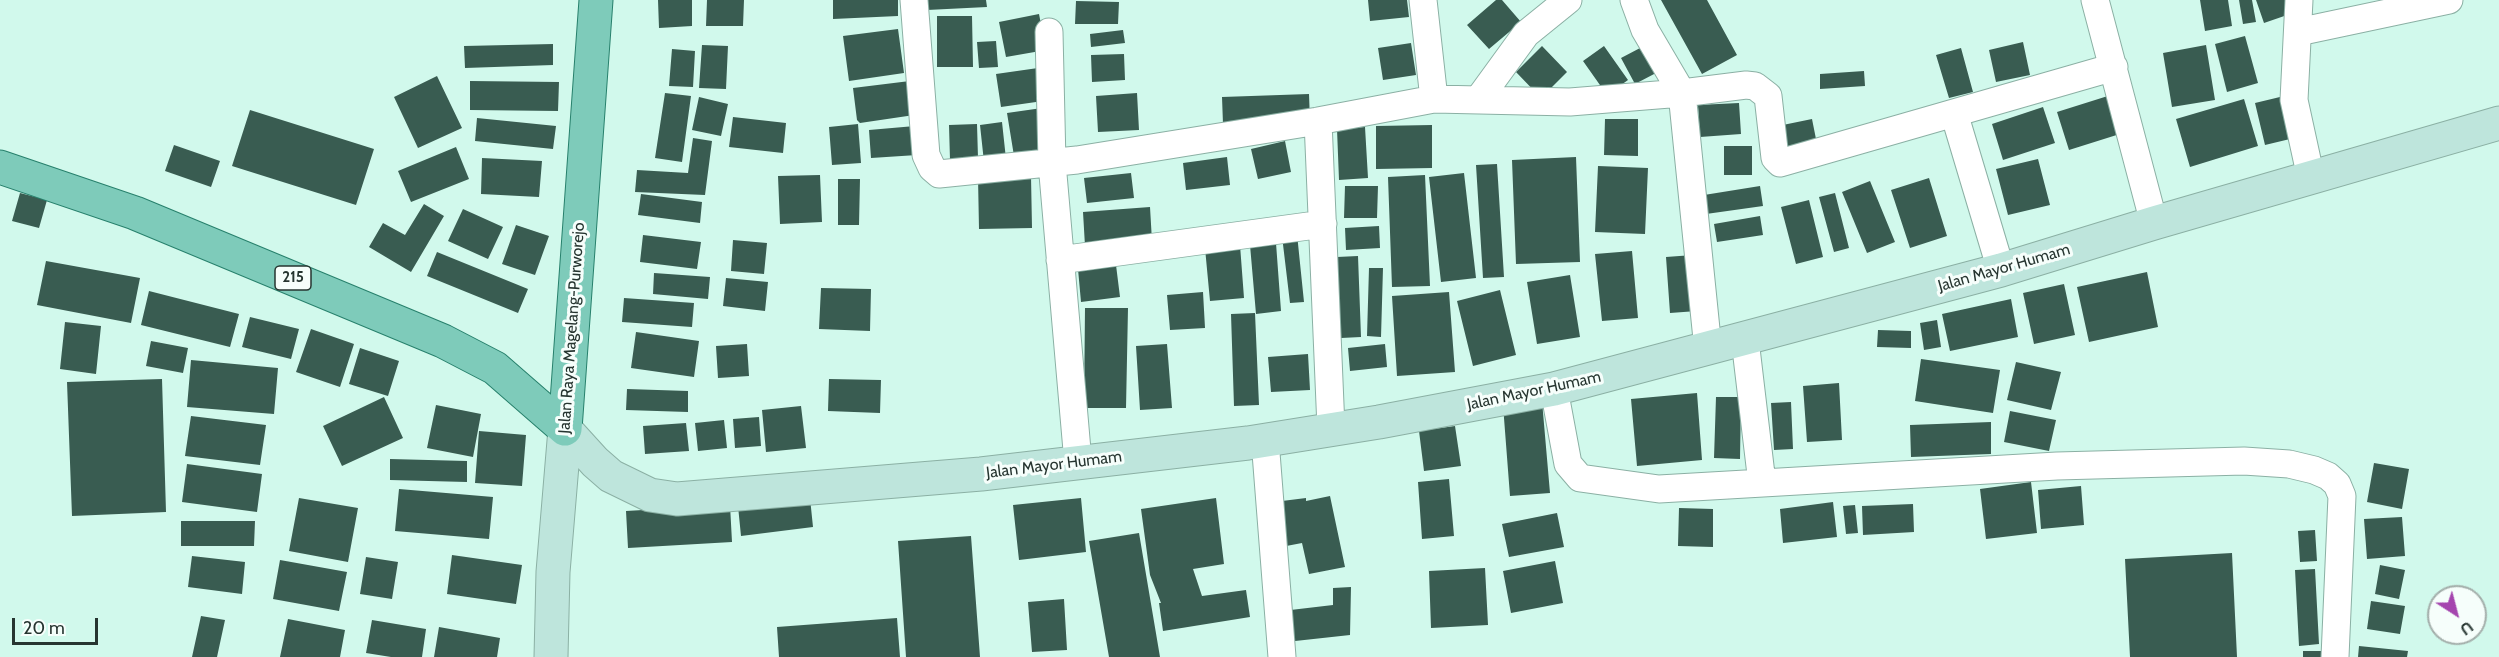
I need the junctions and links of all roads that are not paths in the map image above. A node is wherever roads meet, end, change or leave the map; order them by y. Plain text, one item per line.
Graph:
1 (596, 0) edge
2 (914, 0) edge
3 (1423, 0) edge
4 (1568, 0) edge
5 (1635, 0) edge
6 (2096, 0) edge
7 (2299, 0) edge
8 (2449, 0) edge
9 (1049, 32) dead end
10 (2298, 32) junction
11 (2114, 67) junction
12 (1683, 93) junction
13 (1434, 99) junction
14 (1478, 99) junction
15 (1954, 113) junction
16 (1318, 121) junction
17 (2499, 123) edge
18 (1052, 163) junction
19 (0, 167) edge
20 (2311, 178) junction
21 (2154, 223) junction
22 (1323, 224) junction
23 (1060, 260) junction
24 (2001, 270) junction
25 (1745, 340) junction
26 (1708, 349) junction
27 (1554, 389) junction
28 (1331, 428) junction
29 (565, 429) junction
30 (1265, 440) junction
31 (1078, 462) junction
32 (1762, 483) junction
33 (552, 657) edge
34 (1282, 657) edge
35 (2335, 657) edge

1 - 29 main road, Jalan Raya Magelang-Purworejo
2 - 18 street
3 - 13 street
4 - 14 street
5 - 12 street
6 - 11 street
7 - 10 street
8 - 10 street
9 - 18 street
10 - 20 street
11 - 15 street
11 - 21 street
12 - 14 street
12 - 15 street
12 - 26 street
13 - 14 street
13 - 16 street
15 - 24 street
16 - 18 street
16 - 22 street
17 - 20 main road, Jalan Mayor Humam
18 - 23 street
19 - 29 main road, 215
20 - 21 main road, Jalan Mayor Humam
21 - 24 main road, Jalan Mayor Humam
22 - 23 street
22 - 28 street
23 - 31 street
24 - 25 main road, Jalan Mayor Humam
25 - 26 main road, Jalan Mayor Humam
25 - 32 street
26 - 27 main road, Jalan Mayor Humam
27 - 28 main road, Jalan Mayor Humam
27 - 32 street
28 - 30 main road, Jalan Mayor Humam
29 - 31 main road, Jalan Mayor Humam
29 - 33 main road, Jalan Raya Magelang-Purworejo
30 - 31 main road, Jalan Mayor Humam
30 - 34 street
32 - 35 street

